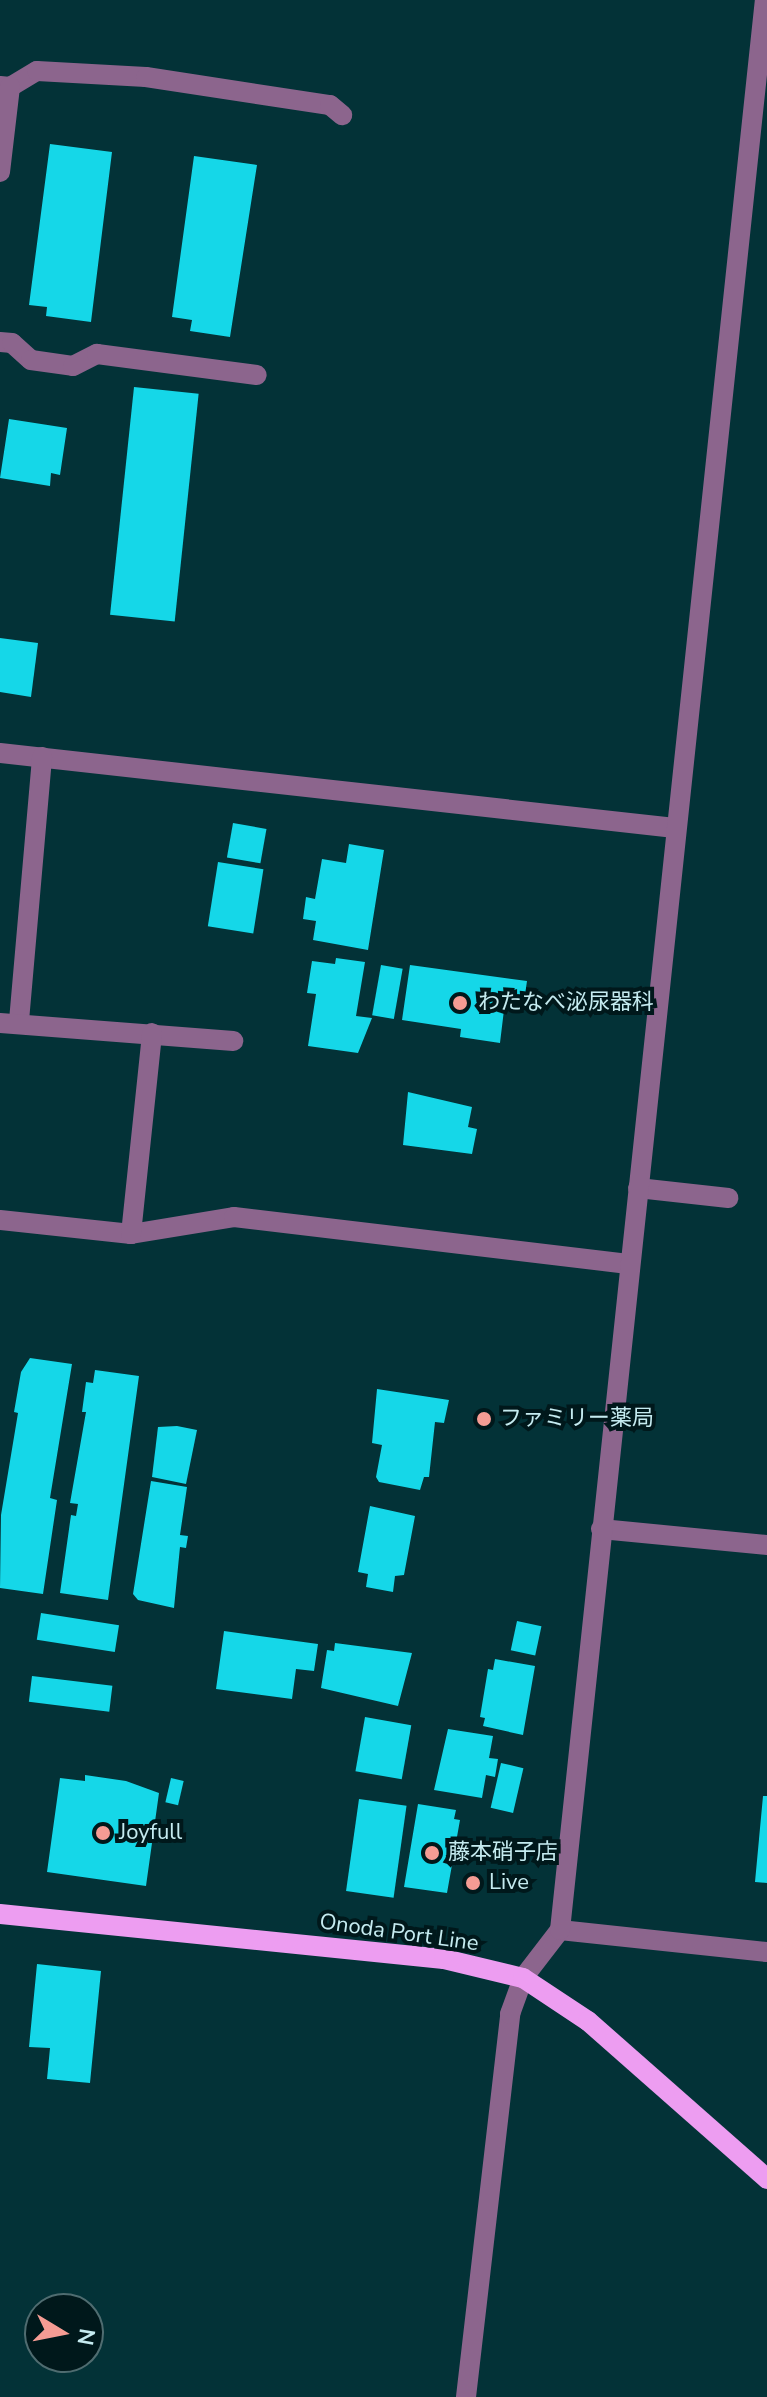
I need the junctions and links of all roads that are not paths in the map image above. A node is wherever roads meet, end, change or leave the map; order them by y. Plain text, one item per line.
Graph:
1 (765, 0) edge
2 (5, 86) edge
3 (342, 115) dead end
4 (0, 172) edge
5 (0, 342) edge
6 (257, 375) dead end
7 (0, 753) edge
8 (42, 757) junction
9 (675, 828) junction
10 (10, 1022) edge
11 (152, 1033) junction
12 (233, 1041) dead end
13 (638, 1188) junction
14 (728, 1198) dead end
15 (0, 1220) edge
16 (131, 1234) junction
17 (628, 1264) junction
18 (601, 1529) junction
19 (767, 1545) edge
20 (0, 1914) edge
21 (560, 1930) junction
22 (767, 1952) edge
23 (523, 1978) junction
24 (767, 2179) edge
25 (466, 2397) edge

1 - 9 street
2 - 3 street
2 - 4 street
5 - 6 street
7 - 8 street
8 - 9 street
8 - 10 street
9 - 13 street
10 - 11 street
11 - 12 street
11 - 16 street
13 - 14 street
13 - 17 street
15 - 16 street
16 - 17 street
17 - 18 street
18 - 19 street
18 - 21 street
20 - 23 main road, Onoda Port Line
21 - 22 street
21 - 23 street
23 - 24 main road, Onoda Port Line
23 - 25 street

